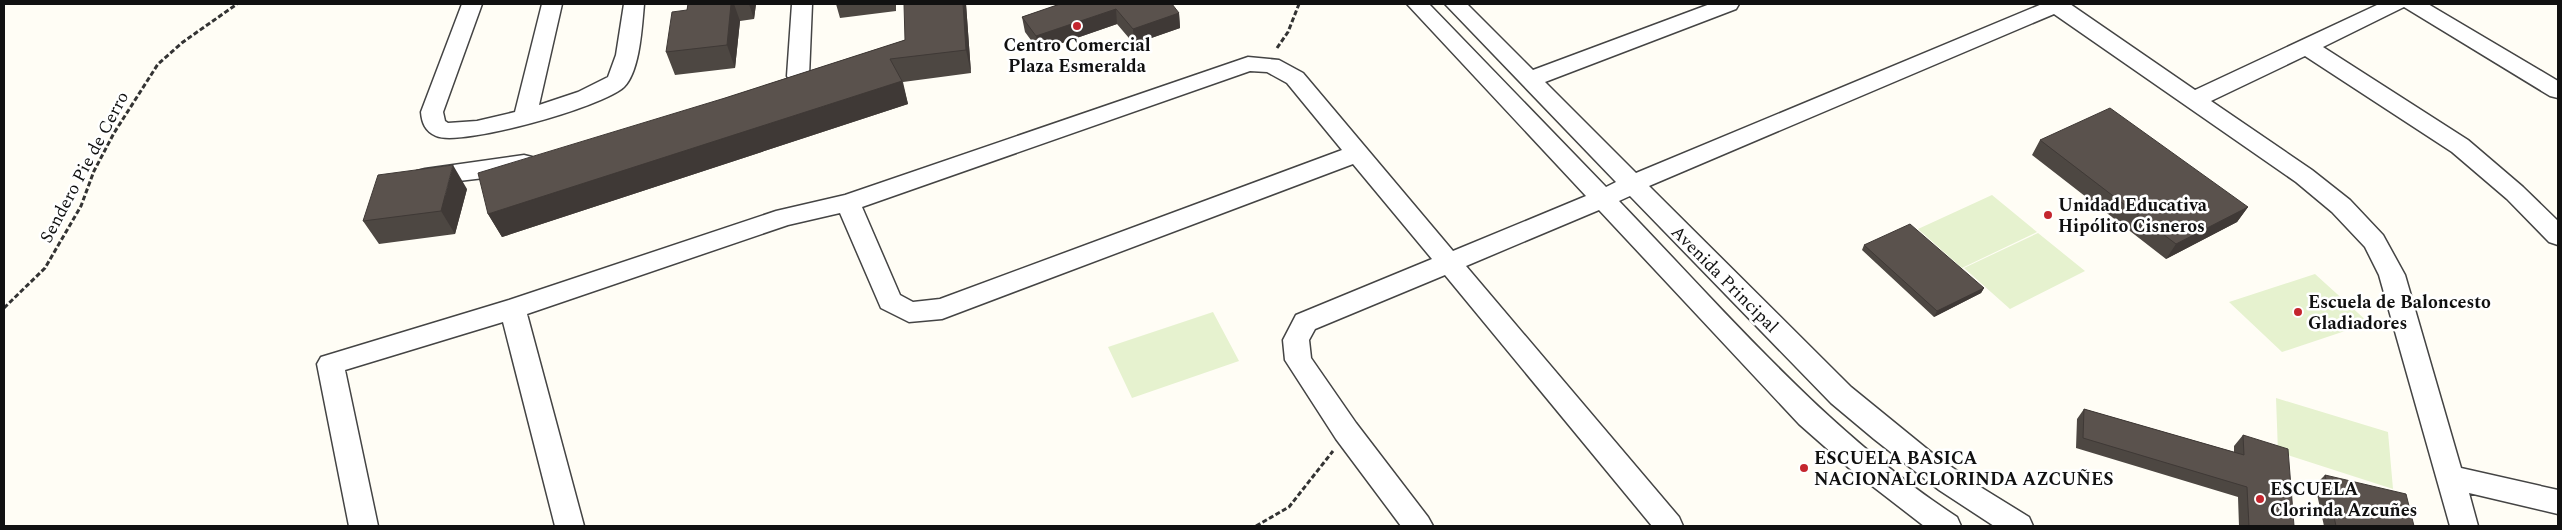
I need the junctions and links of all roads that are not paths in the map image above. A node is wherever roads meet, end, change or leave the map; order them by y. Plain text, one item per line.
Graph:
1 (472, 4) edge
2 (552, 4) edge
3 (634, 4) edge
4 (802, 4) edge
5 (1417, 4) edge
6 (1455, 4) edge
7 (1729, 4) edge
8 (2057, 4) edge
9 (2396, 4) edge
10 (2414, 4) edge
11 (2307, 46) junction
12 (798, 76) edge
13 (1530, 79) junction
14 (2558, 90) edge
15 (2194, 100) junction
16 (525, 117) junction
17 (1358, 154) junction
18 (546, 156) edge
19 (407, 179) edge
20 (1632, 184) junction
21 (1604, 199) junction
22 (848, 203) junction
23 (2558, 236) edge
24 (1448, 263) junction
25 (512, 309) junction
26 (2450, 477) junction
27 (2558, 502) edge
28 (363, 526) edge
29 (570, 526) edge
30 (1418, 526) edge
31 (1669, 526) edge
32 (1947, 526) edge
33 (2019, 526) edge
34 (2464, 526) edge

1 - 16 street
2 - 16 street
3 - 16 street
4 - 12 street
5 - 21 street, Avenida Principal
6 - 13 street, Avenida Principal
7 - 13 street
8 - 15 street
8 - 20 street
9 - 11 street
10 - 14 street
11 - 15 street
11 - 23 street
13 - 20 street, Avenida Principal
15 - 26 street
17 - 22 street
17 - 22 street
17 - 24 street
18 - 19 street
20 - 21 street
20 - 33 street, Avenida Principal
21 - 24 street
21 - 32 street, Avenida Principal
22 - 25 street
24 - 30 street
24 - 31 street
25 - 28 street
25 - 29 street
26 - 27 street
26 - 34 street

